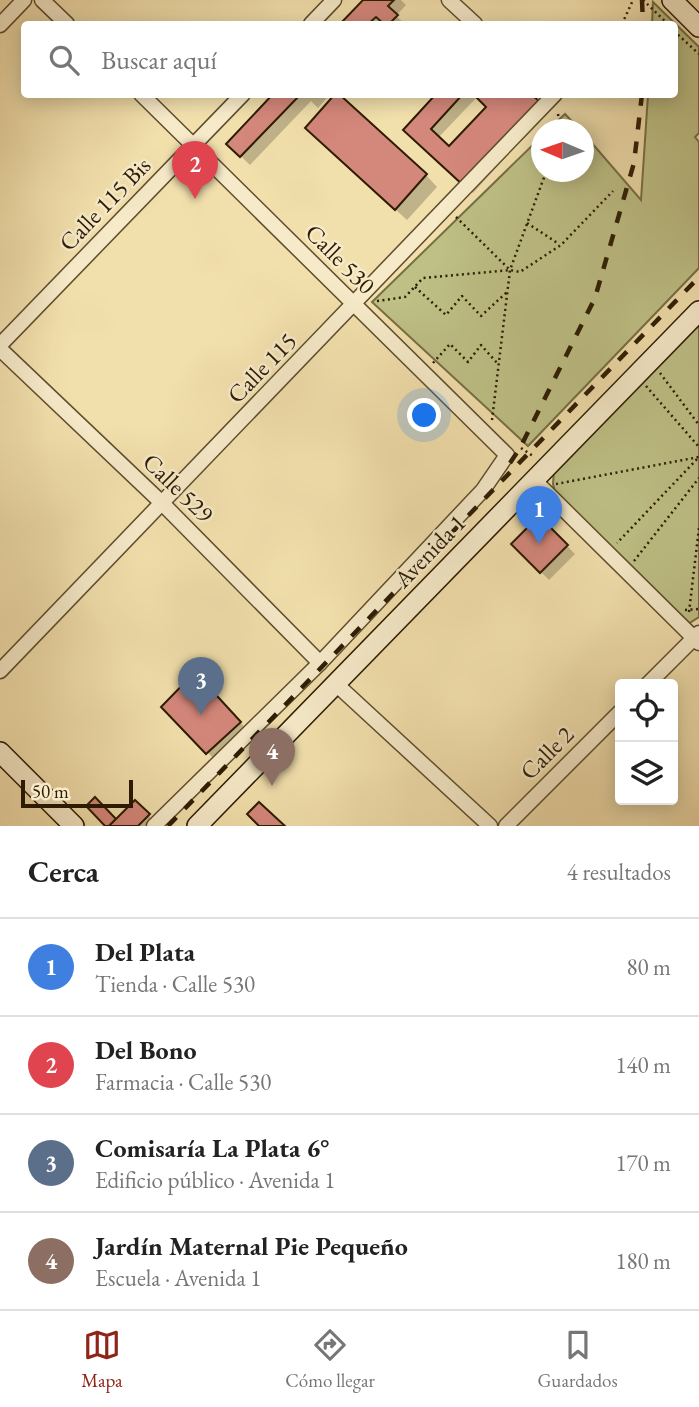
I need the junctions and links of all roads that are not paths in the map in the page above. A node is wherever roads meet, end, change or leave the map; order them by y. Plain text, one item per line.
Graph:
1 (24, 0) edge
2 (42, 0) edge
3 (334, 0) edge
4 (449, 0) edge
5 (672, 0) edge
6 (65, 21) edge
7 (314, 21) edge
8 (472, 21) edge
9 (0, 25) edge
10 (699, 27) edge
11 (145, 98) edge
12 (239, 98) edge
13 (550, 98) edge
14 (194, 145) junction
15 (354, 305) junction
16 (699, 311) edge
17 (0, 347) edge
18 (507, 455) joint
19 (534, 480) junction
20 (163, 504) junction
21 (697, 638) edge
22 (320, 663) junction
23 (0, 671) edge
24 (653, 679) edge
25 (335, 684) junction
26 (615, 717) edge
27 (0, 752) edge
28 (74, 826) edge
29 (154, 826) edge
30 (197, 826) edge
31 (490, 826) edge
32 (506, 826) edge

1 - 9 street
2 - 6 street
3 - 7 street
4 - 8 street
5 - 10 street
11 - 14 street, Calle 530
12 - 14 street, Calle 115 Bis
13 - 15 street, Calle 115
14 - 15 street, Calle 530
14 - 17 street, Calle 115 Bis
15 - 18 street, Calle 530
15 - 20 street, Calle 115
16 - 19 street, Avenida 1
17 - 20 street, Calle 529
18 - 22 street, Avenida 1
19 - 21 street
19 - 25 street, Avenida 1
20 - 22 street, Calle 529
20 - 23 street, Calle 115
21 - 24 street
22 - 29 street, Avenida 1
25 - 30 street, Avenida 1
25 - 31 street
26 - 32 street, Calle 2
27 - 28 street

